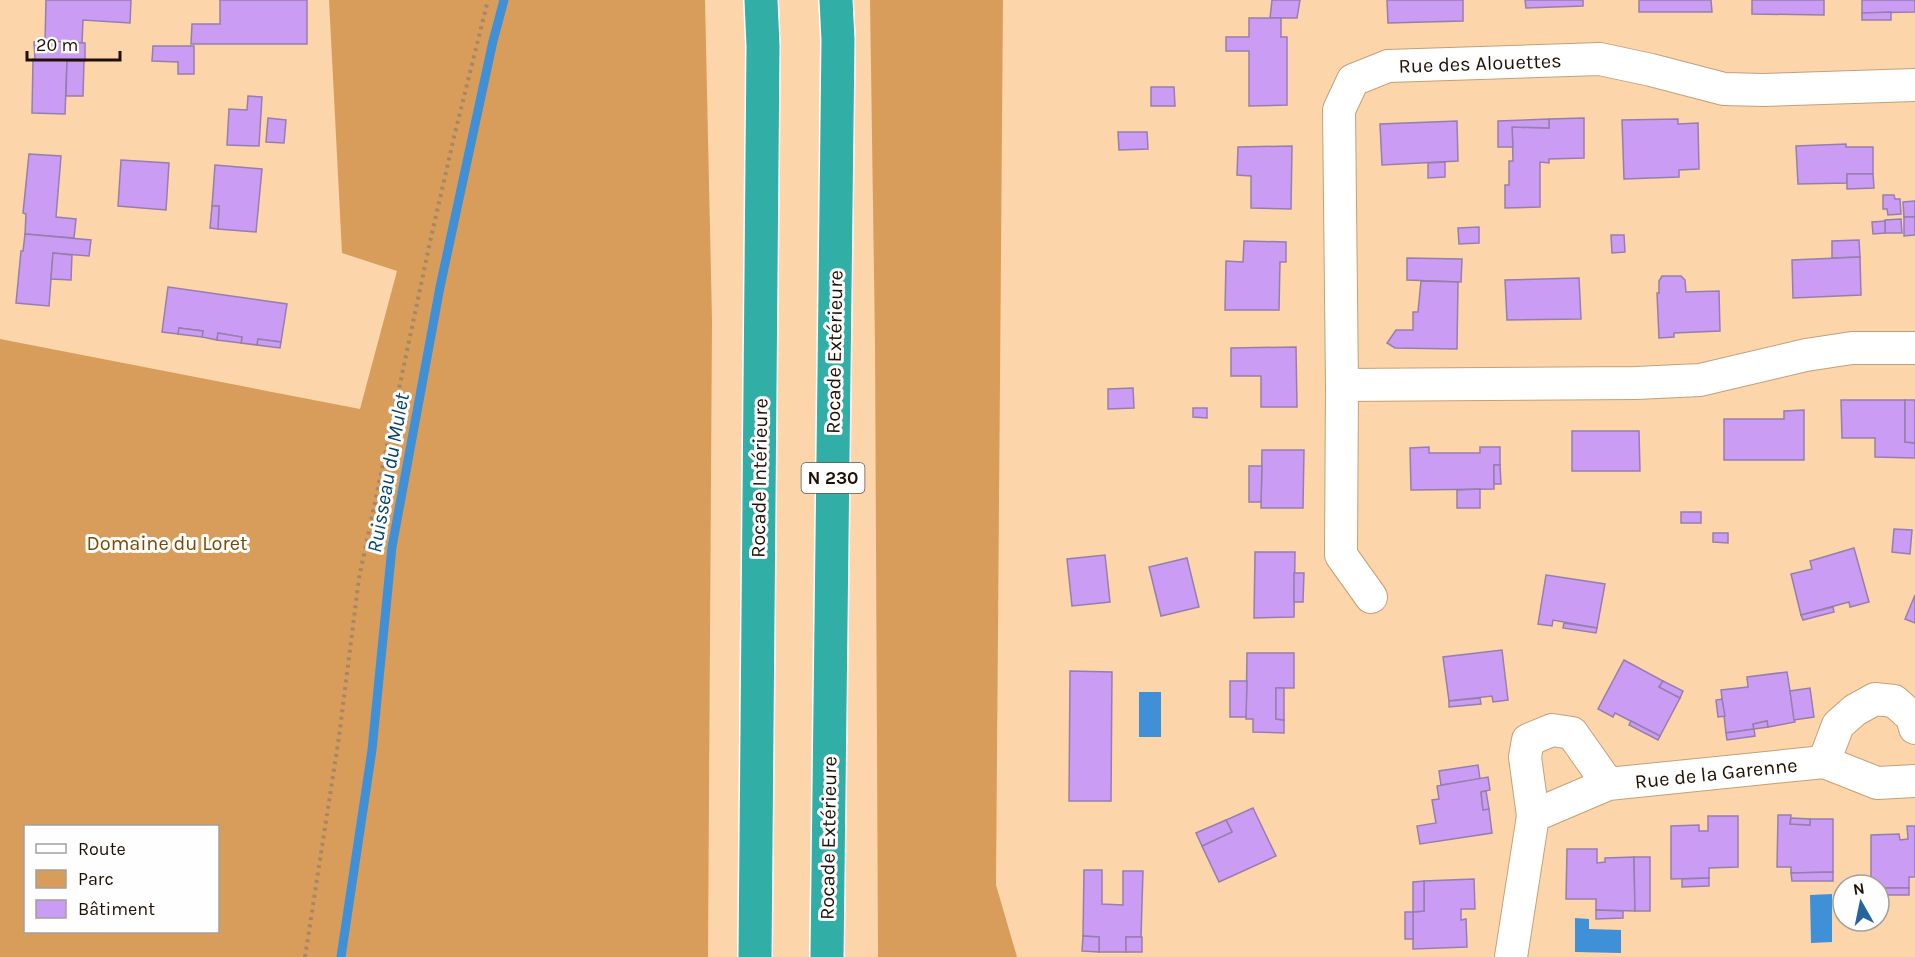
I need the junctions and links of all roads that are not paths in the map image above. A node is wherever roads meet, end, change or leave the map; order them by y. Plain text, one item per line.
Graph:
1 (761, 0) edge
2 (836, 0) edge
3 (1915, 85) edge
4 (1915, 348) edge
5 (1342, 385) junction
6 (1371, 597) dead end
7 (1915, 728) edge
8 (1824, 762) junction
9 (1915, 781) edge
10 (1608, 784) junction
11 (1533, 816) junction
12 (754, 957) edge
13 (827, 957) edge
14 (1511, 957) edge

1 - 12 highway, Rocade Intérieure
2 - 13 highway, Rocade Extérieure / N 230
3 - 5 street, Rue des Alouettes
4 - 5 street
5 - 6 street, Rue des Alouettes
7 - 8 street, Rue de la Garenne
8 - 9 street, Rue de la Garenne
8 - 10 street, Rue de la Garenne
10 - 11 street, Rue de la Garenne
10 - 11 street, Rue de la Garenne
11 - 14 street, Rue de la Garenne

